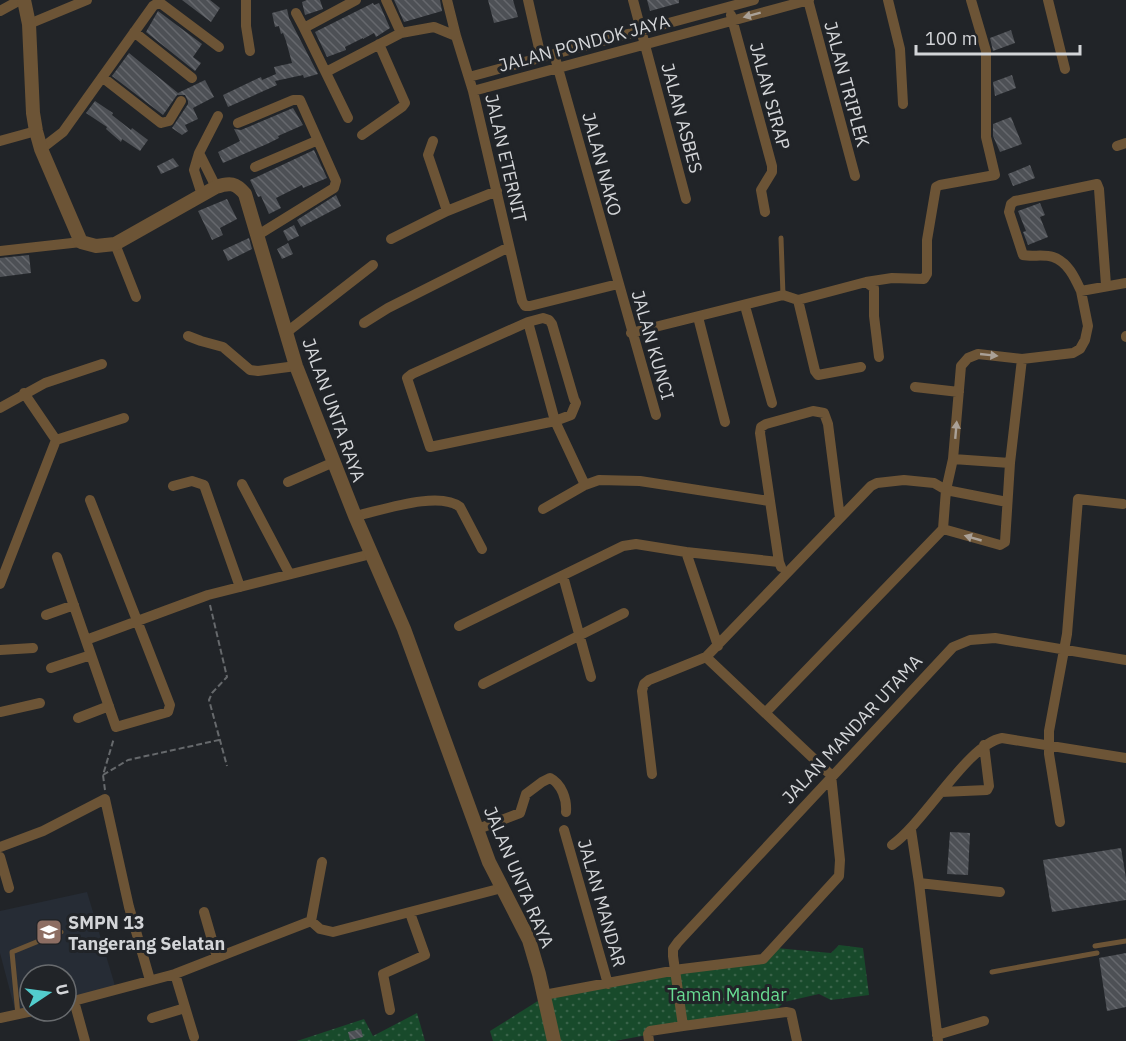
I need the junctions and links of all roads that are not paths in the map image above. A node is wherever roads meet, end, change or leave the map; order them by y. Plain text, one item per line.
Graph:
1 (22, 0) edge
2 (87, 0) edge
3 (246, 0) edge
4 (356, 0) edge
5 (386, 0) edge
6 (528, 0) edge
7 (633, 0) edge
8 (754, 0) edge
9 (808, 0) edge
10 (888, 0) edge
11 (971, 0) edge
12 (1048, 0) edge
13 (728, 3) edge
14 (448, 5) edge
15 (0, 11) edge
16 (296, 13) dead end
17 (733, 21) junction
18 (29, 24) junction
19 (434, 27) junction
20 (304, 28) junction
21 (641, 30) junction
22 (134, 32) junction
23 (401, 33) junction
24 (456, 36) junction
25 (379, 44) junction
26 (645, 44) junction
27 (219, 47) dead end
28 (250, 51) dead end
29 (554, 54) junction
30 (541, 57) junction
31 (558, 68) junction
32 (1065, 69) dead end
33 (326, 72) junction
34 (102, 77) junction
35 (469, 77) junction
36 (192, 78) dead end
37 (473, 91) junction
38 (181, 101) dead end
39 (903, 104) dead end
40 (218, 116) dead end
41 (348, 118) dead end
42 (238, 123) dead end
43 (36, 131) junction
44 (362, 135) dead end
45 (0, 141) edge
46 (316, 141) junction
47 (433, 141) dead end
48 (41, 150) junction
49 (198, 153) junction
50 (255, 167) dead end
51 (855, 176) dead end
52 (216, 187) junction
53 (497, 192) junction
54 (202, 195) junction
55 (686, 199) dead end
56 (447, 211) junction
57 (765, 212) dead end
58 (258, 236) junction
59 (392, 238) dead end
60 (781, 238) dead end
61 (81, 242) junction
62 (115, 244) junction
63 (509, 247) junction
64 (0, 251) edge
65 (374, 265) dead end
66 (866, 282) junction
67 (1126, 283) edge
68 (618, 284) junction
69 (1106, 285) junction
70 (1081, 291) junction
71 (783, 295) junction
72 (136, 297) dead end
73 (798, 300) junction
74 (745, 306) junction
75 (698, 317) junction
76 (364, 322) dead end
77 (528, 322) junction
78 (286, 333) junction
79 (631, 333) junction
80 (188, 336) dead end
81 (879, 357) dead end
82 (1022, 358) junction
83 (102, 364) dead end
84 (296, 366) junction
85 (861, 367) dead end
86 (915, 387) dead end
87 (959, 392) junction
88 (24, 393) junction
89 (772, 403) dead end
90 (0, 408) edge
91 (656, 415) dead end
92 (124, 418) dead end
93 (555, 421) junction
94 (725, 422) dead end
95 (56, 440) junction
96 (953, 459) junction
97 (334, 462) junction
98 (1010, 463) junction
99 (288, 482) dead end
100 (242, 484) dead end
101 (585, 485) junction
102 (173, 486) dead end
103 (946, 490) junction
104 (90, 500) dead end
105 (769, 501) junction
106 (1007, 502) junction
107 (1123, 504) dead end
108 (543, 509) dead end
109 (355, 516) junction
110 (840, 518) junction
111 (943, 529) junction
112 (482, 549) dead end
113 (687, 552) junction
114 (371, 554) junction
115 (57, 557) dead end
116 (779, 562) junction
117 (289, 573) junction
118 (786, 575) junction
119 (563, 576) junction
120 (0, 584) edge
121 (240, 587) junction
122 (74, 605) junction
123 (624, 613) dead end
124 (46, 615) dead end
125 (138, 620) junction
126 (459, 626) dead end
127 (579, 635) junction
128 (86, 640) junction
129 (718, 646) junction
130 (33, 648) dead end
131 (0, 650) edge
132 (1064, 651) junction
133 (91, 655) junction
134 (706, 657) junction
135 (1126, 660) edge
136 (51, 668) dead end
137 (591, 676) dead end
138 (483, 684) dead end
139 (40, 704) dead end
140 (109, 706) junction
141 (0, 712) edge
142 (765, 713) junction
143 (78, 718) dead end
144 (984, 745) junction
145 (1049, 745) junction
146 (1126, 758) edge
147 (652, 774) dead end
148 (831, 775) junction
149 (941, 792) junction
150 (566, 812) dead end
151 (1060, 822) dead end
152 (478, 829) junction
153 (564, 830) dead end
154 (911, 830) junction
155 (892, 845) dead end
156 (0, 847) edge
157 (0, 857) edge
158 (322, 861) dead end
159 (919, 883) junction
160 (9, 888) dead end
161 (502, 888) junction
162 (1000, 892) dead end
163 (204, 912) dead end
164 (410, 913) junction
165 (311, 921) junction
166 (61, 932) dead end
167 (1126, 941) edge
168 (1095, 946) dead end
169 (1096, 953) dead end
170 (217, 957) junction
171 (674, 971) junction
172 (992, 972) dead end
173 (175, 974) junction
174 (150, 980) junction
175 (608, 984) junction
176 (544, 995) junction
177 (78, 1000) edge
178 (185, 1008) junction
179 (390, 1010) dead end
180 (18, 1015) joint
181 (0, 1018) edge
182 (152, 1018) dead end
183 (984, 1021) dead end
184 (78, 1023) edge
185 (683, 1026) junction
186 (194, 1037) dead end
187 (938, 1038) edge
188 (85, 1041) edge
189 (554, 1041) edge
190 (650, 1041) edge
191 (797, 1041) edge

1 - 15 street
1 - 18 street
2 - 18 street
3 - 28 street
4 - 20 street
5 - 23 street
6 - 30 street
7 - 21 street, JALAN ASBES
8 - 13 street, JALAN PONDOK JAYA
9 -> 17 street, JALAN PONDOK JAYA
9 - 51 street, JALAN TRIPLEK
10 - 39 street
11 - 66 street
12 - 32 street
13 - 17 street, JALAN SIRAP
13 - 21 street, JALAN PONDOK JAYA
14 - 19 street
14 - 24 street, JALAN ETERNIT
16 - 20 street
17 - 26 street, JALAN PONDOK JAYA
17 - 57 street, JALAN SIRAP
18 - 43 street
19 - 23 street
19 - 24 street
20 - 33 street
21 - 26 street, JALAN ASBES
21 - 29 street, JALAN PONDOK JAYA
22 - 27 street
22 - 34 street
22 - 36 street
23 - 25 street
24 - 35 street, JALAN ETERNIT
25 - 33 street
25 - 44 street
26 - 31 street, JALAN PONDOK JAYA
26 - 55 street, JALAN ASBES
29 - 30 street, JALAN PONDOK JAYA
29 - 31 street, JALAN NAKO
30 - 35 street, JALAN PONDOK JAYA
31 - 37 street, JALAN PONDOK JAYA
31 - 68 street, JALAN NAKO
33 - 41 street
34 - 38 street
34 - 48 street
35 - 37 street, JALAN ETERNIT
37 - 53 street, JALAN ETERNIT
40 - 49 street
42 - 46 street
43 - 45 street
43 - 48 street
46 - 50 street
46 - 58 street
47 - 56 street
48 - 61 street
49 - 52 street
49 - 54 street
52 - 54 street
52 - 58 street, JALAN UNTA RAYA
53 - 56 street
53 - 63 street, JALAN ETERNIT
54 - 62 street
56 - 59 street
58 - 78 street, JALAN UNTA RAYA
60 - 71 lane
61 - 62 street
61 - 64 street
62 - 72 street
63 - 68 street, JALAN ETERNIT
63 - 76 street, JALAN ETERNIT
65 - 78 street
66 - 73 street
66 - 81 street
67 - 69 street
68 - 79 street, JALAN KUNCI
69 - 70 street
69 - 70 street
70 - 82 street
71 - 73 street
71 - 74 street
73 - 85 street
74 - 75 street
74 - 89 street
75 - 79 street
75 - 94 street
77 - 93 street
77 - 93 street
77 - 93 street
78 - 84 street, JALAN UNTA RAYA
79 - 91 street, JALAN KUNCI
80 - 84 street
87 -> 82 street
82 - 98 street
83 - 88 street
84 - 97 street, JALAN UNTA RAYA
86 - 87 street
96 -> 87 street
88 - 90 street
88 - 95 street
92 - 95 street
93 - 101 street
95 - 120 street
96 - 98 street
96 - 103 street
97 - 99 street
97 - 109 street, JALAN UNTA RAYA
98 - 106 street
100 - 117 street
101 - 105 street
101 - 108 street
102 - 121 street
103 - 106 street
103 - 110 street
103 - 111 street
104 - 125 street
105 - 110 street
105 - 116 street
106 -> 111 street
107 - 132 street
109 - 112 street
109 - 114 street, JALAN UNTA RAYA
110 - 118 street
111 - 142 street
113 - 116 street
113 - 119 street
113 - 129 street
114 - 117 street
114 - 152 street, JALAN UNTA RAYA
115 - 122 street
116 - 118 street
117 - 121 street
118 - 129 street
119 - 126 street
119 - 127 street
121 - 125 street
122 - 124 street
122 - 128 street
123 - 127 street
125 - 128 street
125 - 140 street
127 - 137 street
127 - 138 street
128 - 133 street
129 - 134 street
130 - 131 street
132 - 135 street, JALAN MANDAR UTAMA
132 - 145 street
132 - 148 street, JALAN MANDAR UTAMA
133 - 136 street
133 - 140 street
134 - 142 street
134 - 147 street
139 - 141 street
140 - 143 street
142 - 148 street
144 - 145 street
144 - 149 street
144 - 149 street
145 - 146 street
145 - 151 street
148 - 171 street, JALAN MANDAR UTAMA
148 - 171 street
149 - 154 street
150 - 152 street
152 - 161 street, JALAN UNTA RAYA
153 - 175 street, JALAN MANDAR
154 - 155 street
154 - 159 street
156 - 174 street
157 - 160 street
158 - 165 street
159 - 162 street
159 - 187 street
161 - 164 street
161 - 176 street, JALAN UNTA RAYA
163 - 170 street
164 - 165 street
164 - 179 street
165 - 170 street
166 - 180 lane
167 - 168 lane
169 - 172 lane
170 - 173 street
171 - 175 street
171 - 185 street, JALAN MANDAR UTAMA
173 - 174 street
173 - 178 street
174 - 177 street
175 - 176 street
176 - 189 street, JALAN UNTA RAYA
178 - 182 street
178 - 186 street
180 - 181 street
183 - 187 street
184 - 188 street
185 - 190 street
185 - 191 street

